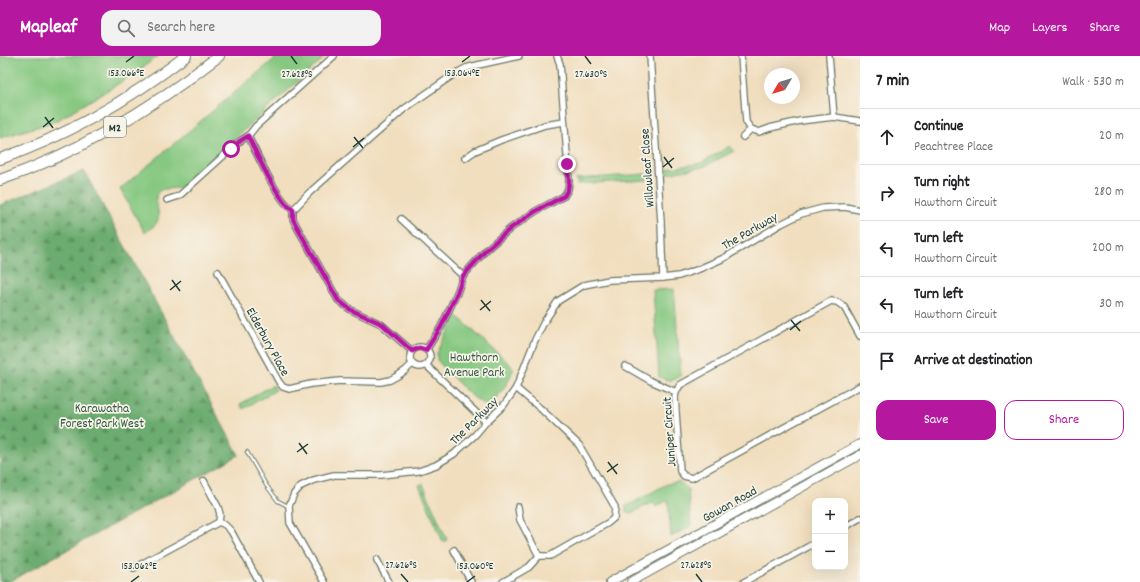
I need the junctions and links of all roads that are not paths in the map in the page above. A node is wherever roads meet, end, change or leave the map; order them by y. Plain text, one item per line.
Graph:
1 (186, 56) edge
2 (219, 56) edge
3 (334, 56) edge
4 (519, 56) edge
5 (557, 56) edge
6 (650, 56) edge
7 (741, 56) edge
8 (829, 56) edge
9 (834, 117) junction
10 (860, 121) edge
11 (564, 122) junction
12 (751, 129) junction
13 (248, 136) junction
14 (743, 138) dead end
15 (465, 158) dead end
16 (0, 159) edge
17 (0, 180) edge
18 (167, 200) dead end
19 (293, 210) junction
20 (860, 210) edge
21 (401, 219) dead end
22 (218, 272) dead end
23 (463, 276) junction
24 (663, 278) junction
25 (860, 336) edge
26 (426, 350) junction
27 (412, 351) junction
28 (412, 364) junction
29 (426, 365) junction
30 (625, 366) dead end
31 (860, 386) edge
32 (516, 388) junction
33 (676, 392) junction
34 (486, 422) junction
35 (860, 444) edge
36 (247, 452) dead end
37 (860, 455) edge
38 (204, 481) dead end
39 (288, 506) junction
40 (518, 507) dead end
41 (860, 518) edge
42 (219, 522) junction
43 (848, 524) edge
44 (812, 545) edge
45 (454, 550) dead end
46 (539, 556) junction
47 (377, 560) dead end
48 (134, 568) dead end
49 (259, 582) edge
50 (324, 582) edge
51 (389, 582) edge
52 (471, 582) edge
53 (503, 582) edge
54 (610, 582) edge
55 (631, 582) edge
56 (744, 582) edge

1 - 16 highway, M2
2 - 17 highway, M2
3 - 13 street
4 - 19 street
5 - 11 street
6 - 24 street, Willowleaf Close
7 - 12 street
8 - 9 street
9 - 10 street
9 - 12 street
11 - 15 street
11 - 23 street
12 - 14 street
13 - 18 street
13 - 19 street
19 - 27 street
20 - 24 street, The Parkway
21 - 23 street
22 - 28 street, Elderbury Place
23 - 26 street
24 - 32 street, The Parkway
25 - 33 street, Juniper Circuit
26 - 27 street
26 - 29 street
27 - 28 street
28 - 29 street
29 - 34 street
30 - 33 street
31 - 33 street, Juniper Circuit
32 - 34 street, The Parkway
32 - 46 street
34 - 39 street, The Parkway
35 - 54 main road, Gowan Road
36 - 39 lane
37 - 55 main road, Gowan Road
38 - 42 street
39 - 50 street
40 - 46 street
41 - 43 street
42 - 48 street
42 - 49 street
44 - 56 street
45 - 52 street
46 - 53 street
47 - 51 street

